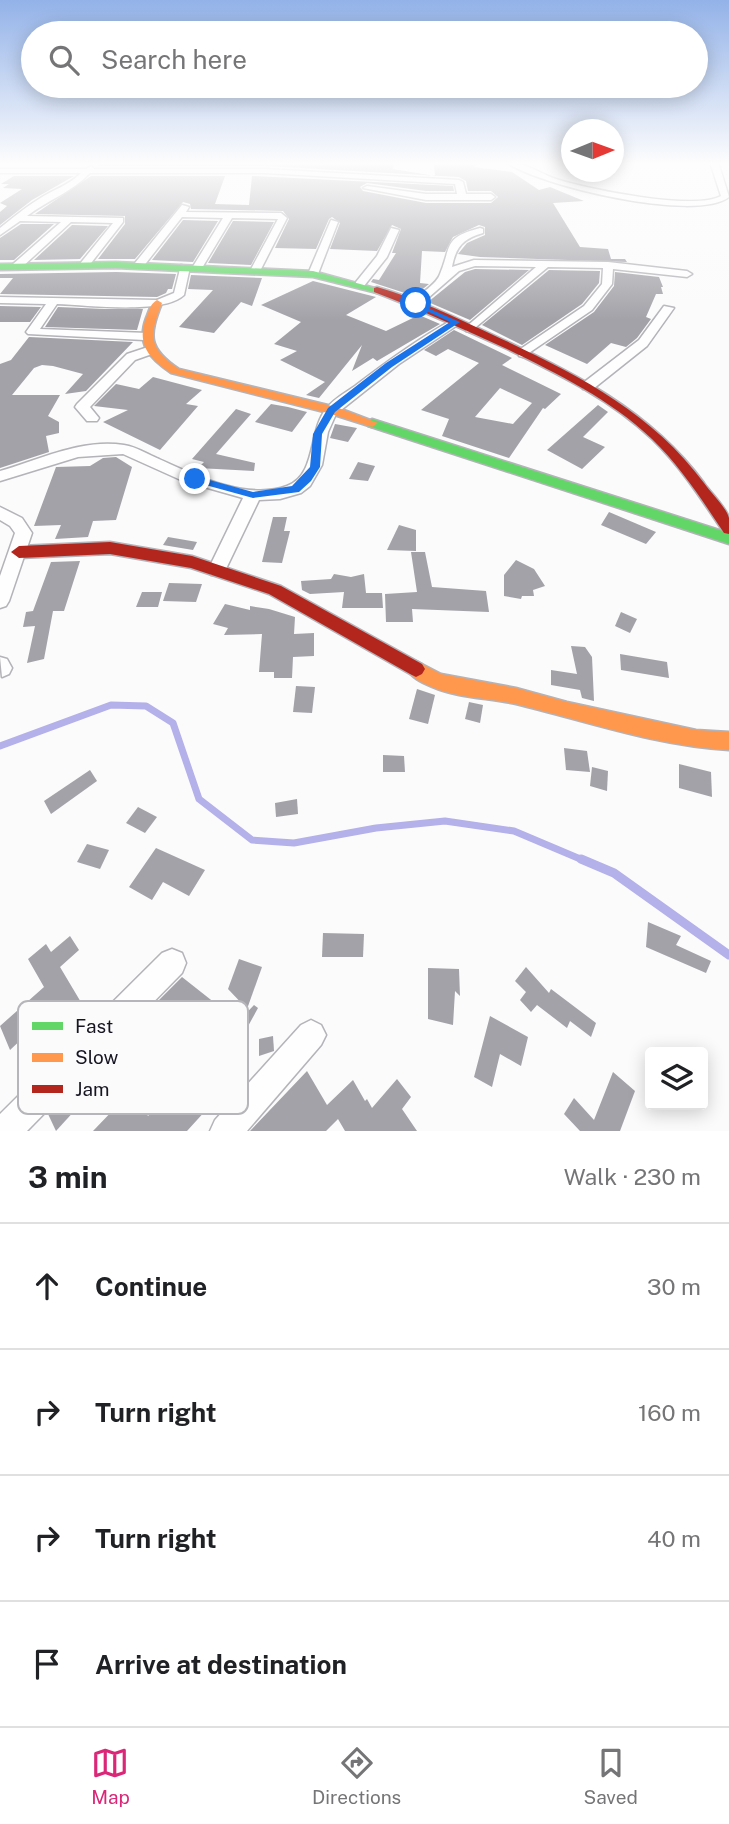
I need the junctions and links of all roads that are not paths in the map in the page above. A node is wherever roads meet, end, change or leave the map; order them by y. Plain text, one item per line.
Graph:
1 (177, 214) edge
2 (22, 215) edge
3 (218, 215) edge
4 (229, 215) junction
5 (0, 218) edge
6 (18, 218) junction
7 (69, 219) junction
8 (334, 222) dead end
9 (394, 230) dead end
10 (480, 231) dead end
11 (0, 232) edge
12 (84, 265) junction
13 (139, 265) junction
14 (544, 265) junction
15 (608, 265) junction
16 (8, 267) edge
17 (191, 268) junction
18 (255, 271) junction
19 (313, 274) junction
20 (687, 274) dead end
21 (445, 277) junction
22 (360, 284) junction
23 (0, 300) edge
24 (55, 300) junction
25 (158, 303) junction
26 (416, 303) junction
27 (668, 308) dead end
28 (463, 325) junction
29 (146, 344) junction
30 (523, 352) junction
31 (588, 386) junction
32 (331, 410) junction
33 (92, 418) dead end
34 (0, 476) edge
35 (253, 495) junction
36 (0, 513) edge
37 (729, 529) edge
38 (729, 539) edge
39 (19, 552) junction
40 (217, 570) junction
41 (0, 601) edge
42 (729, 741) edge
43 (172, 963) dead end
44 (134, 1001) edge
45 (311, 1035) dead end
46 (248, 1106) edge
47 (22, 1114) edge
48 (241, 1114) edge
49 (5, 1131) edge
50 (226, 1131) edge

1 - 13 street
2 - 6 street
3 - 4 street
4 - 17 street
4 - 18 street
5 - 6 street
6 - 7 street
6 - 11 street
7 - 12 street
7 - 16 street
8 - 19 street
9 - 22 street
10 - 21 street
12 - 13 street
12 - 16 street
13 - 17 street
14 - 15 street
14 - 21 street
14 - 28 street
15 - 20 street
15 - 30 street
17 - 18 street
17 - 25 street
18 - 19 street
19 - 22 street
21 - 26 street
22 - 26 street
23 - 24 street
24 - 25 street
24 - 29 street
25 - 29 street
26 - 28 street
27 - 31 street
28 - 30 street
28 - 32 street
29 - 32 street
29 - 33 street
30 - 31 street
31 - 37 street
32 - 35 street
32 - 38 street
34 - 35 street
35 - 40 street
36 - 39 street
39 - 40 street
39 - 41 street
40 - 42 street
43 - 44 street
45 - 46 street
47 - 49 street
48 - 50 street

